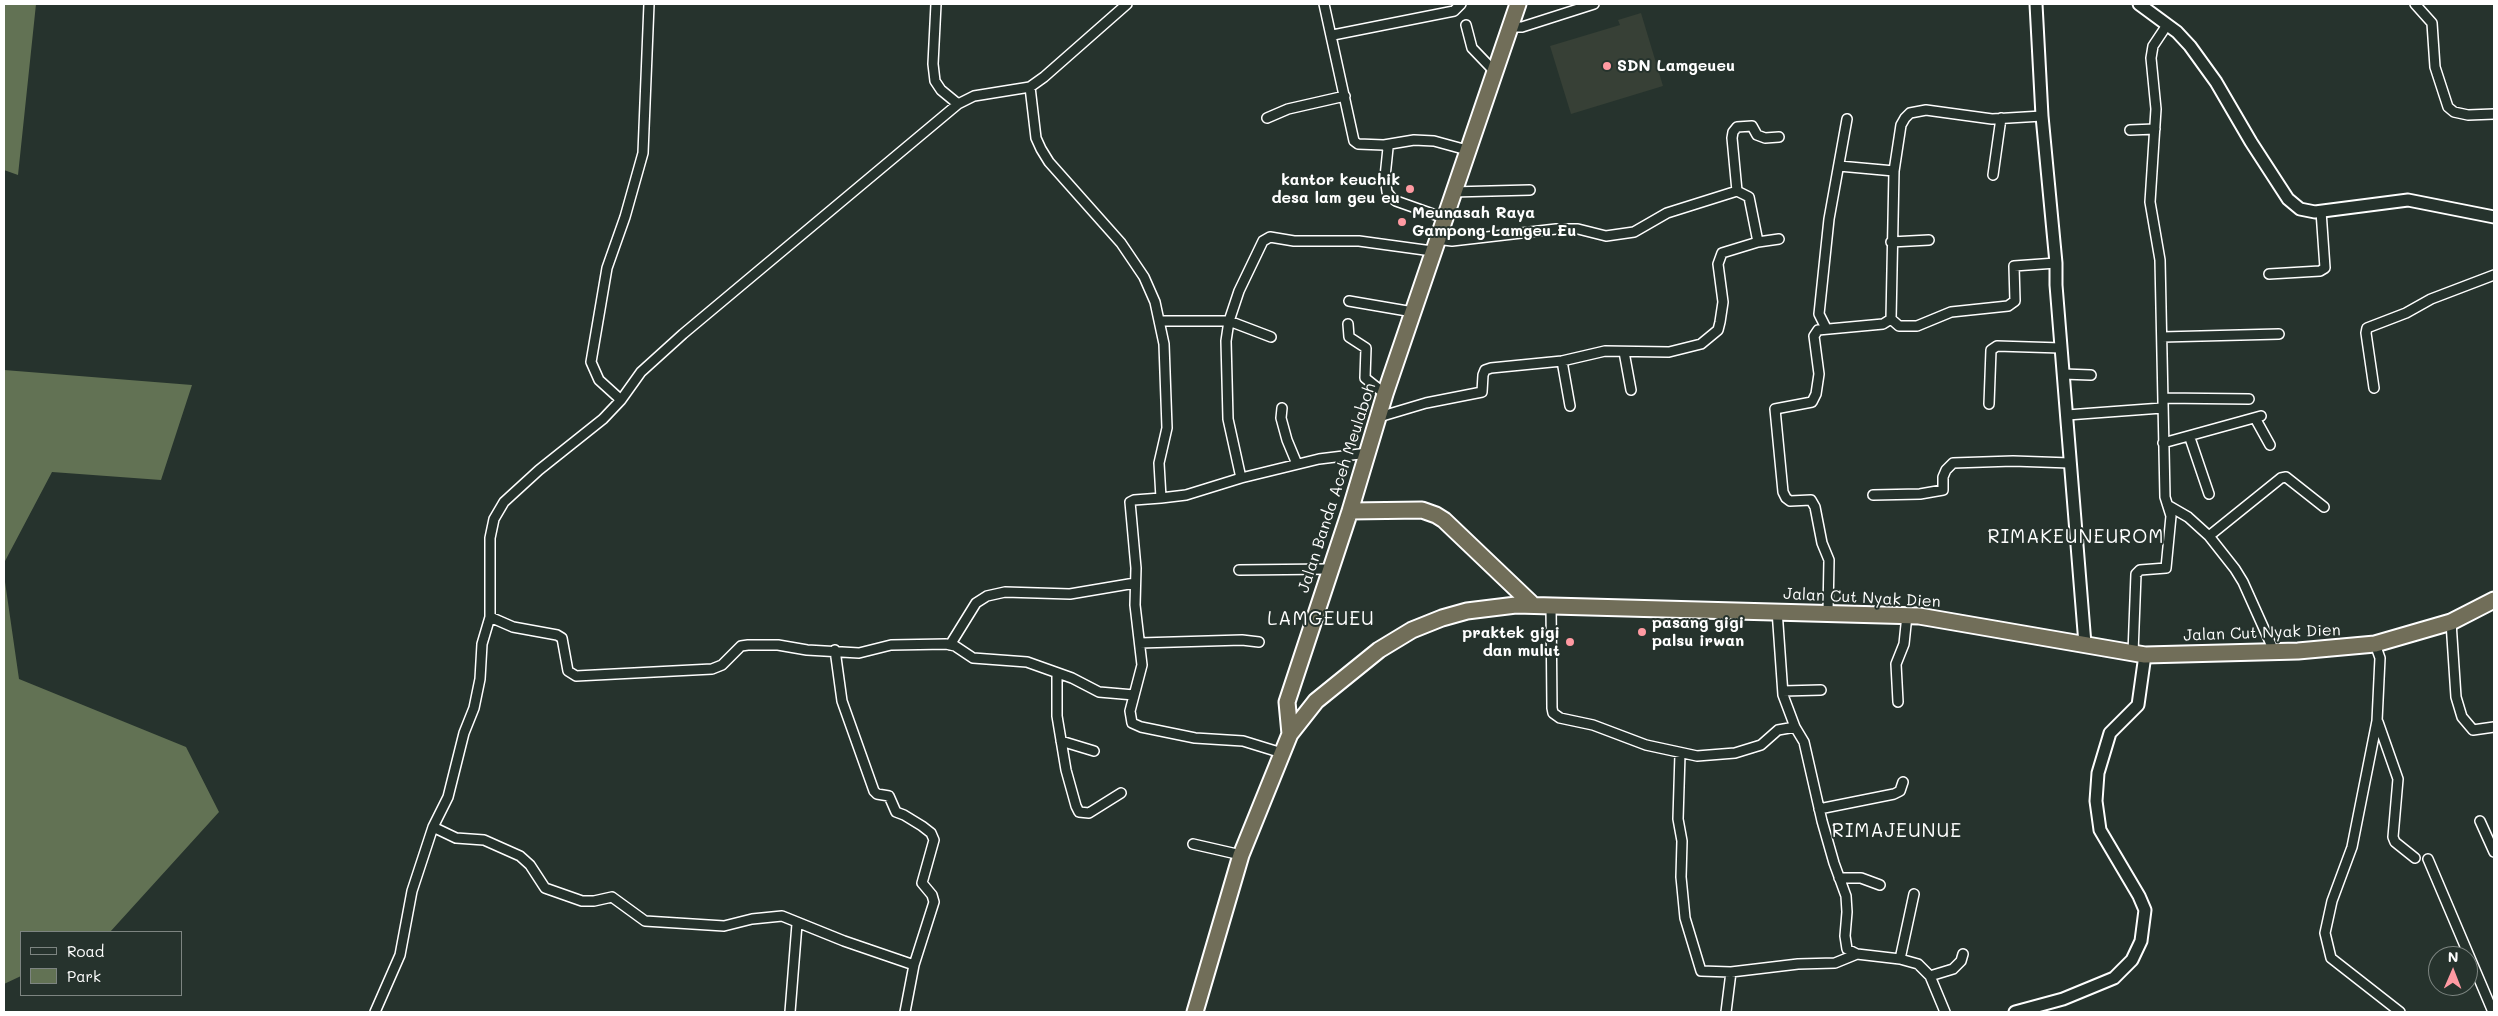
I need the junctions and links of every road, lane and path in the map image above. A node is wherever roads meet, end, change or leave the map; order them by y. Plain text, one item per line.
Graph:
1 (649, 4) edge
2 (936, 4) edge
3 (1127, 4) edge
4 (1324, 4) edge
5 (1461, 4) edge
6 (1518, 4) edge
7 (1594, 4) edge
8 (2036, 4) edge
9 (2139, 4) edge
10 (2418, 4) edge
11 (1466, 25) dead end
12 (2167, 25) junction
13 (1511, 27) junction
14 (1333, 36) junction
15 (1495, 72) junction
16 (1030, 87) junction
17 (1345, 96) junction
18 (958, 104) junction
19 (2494, 114) edge
20 (2042, 116) junction
21 (1267, 118) dead end
22 (2001, 118) junction
23 (1847, 119) dead end
24 (2155, 129) junction
25 (2130, 130) dead end
26 (1779, 137) dead end
27 (1384, 145) junction
28 (1467, 150) junction
29 (1839, 166) junction
30 (1894, 171) junction
31 (1993, 175) dead end
32 (1530, 190) dead end
33 (1737, 191) junction
34 (1452, 192) junction
35 (2321, 211) junction
36 (2494, 217) edge
37 (1444, 218) junction
38 (1779, 239) dead end
39 (1929, 240) dead end
40 (1758, 242) junction
41 (1891, 242) junction
42 (1434, 245) junction
43 (2056, 263) junction
44 (2269, 274) dead end
45 (2494, 275) edge
46 (1349, 301) dead end
47 (1413, 312) junction
48 (1891, 319) junction
49 (1229, 320) junction
50 (1161, 321) junction
51 (1348, 324) dead end
52 (1826, 328) junction
53 (2280, 334) dead end
54 (1270, 337) dead end
55 (2162, 337) junction
56 (2061, 348) junction
57 (1624, 352) junction
58 (1562, 361) junction
59 (2063, 374) junction
60 (2091, 375) dead end
61 (2374, 388) dead end
62 (1631, 390) dead end
63 (1385, 394) junction
64 (2163, 398) junction
65 (2249, 399) dead end
66 (621, 400) junction
67 (1989, 404) dead end
68 (1570, 406) dead end
69 (1282, 408) dead end
70 (2162, 408) junction
71 (2067, 415) junction
72 (1379, 417) junction
73 (2190, 438) junction
74 (2163, 443) junction
75 (2270, 445) dead end
76 (1368, 453) junction
77 (1297, 464) junction
78 (2070, 464) junction
79 (1240, 478) junction
80 (2209, 494) dead end
81 (1873, 495) dead end
82 (1161, 498) junction
83 (2169, 506) junction
84 (2324, 507) dead end
85 (1350, 511) junction
86 (2209, 536) junction
87 (1330, 569) junction
88 (1239, 570) dead end
89 (1135, 583) junction
90 (2494, 600) edge
91 (1531, 604) junction
92 (1551, 606) junction
93 (1777, 610) junction
94 (1828, 612) junction
95 (1907, 615) junction
96 (490, 617) junction
97 (2451, 622) junction
98 (1259, 642) dead end
99 (1140, 644) junction
100 (2085, 644) junction
101 (2375, 644) junction
102 (950, 645) junction
103 (835, 650) junction
104 (2274, 651) junction
105 (2139, 654) junction
106 (1057, 674) junction
107 (1821, 690) dead end
108 (1783, 691) junction
109 (1134, 695) junction
110 (1898, 702) dead end
111 (2378, 722) junction
112 (1795, 727) junction
113 (2494, 728) edge
114 (1290, 734) junction
115 (1061, 741) junction
116 (1094, 751) dead end
117 (1282, 753) junction
118 (1680, 754) junction
119 (1903, 782) dead end
120 (1121, 793) dead end
121 (1819, 809) junction
122 (2480, 821) dead end
123 (433, 827) junction
124 (1193, 844) dead end
125 (2494, 852) edge
126 (1241, 855) junction
127 (2415, 858) dead end
128 (2428, 859) dead end
129 (1839, 878) junction
130 (1880, 885) dead end
131 (1914, 894) dead end
132 (798, 924) junction
133 (1857, 954) junction
134 (1963, 954) dead end
135 (1900, 959) junction
136 (914, 964) junction
137 (1731, 972) junction
138 (1930, 976) junction
139 (2490, 1011) edge
140 (375, 1012) edge
141 (790, 1012) edge
142 (905, 1012) edge
143 (1195, 1012) edge
144 (1726, 1012) edge
145 (1945, 1012) edge
146 (2015, 1012) edge
147 (2400, 1012) edge

1 - 66 street
2 - 18 street
3 - 16 street
4 - 14 street
5 - 14 street
6 - 13 highway, Jalan Banda Aceh Meulaboh
7 - 13 street
8 - 20 street
9 - 12 street
10 - 19 street
11 - 15 street
12 - 24 street
12 - 35 street
13 - 15 highway, Jalan Banda Aceh Meulaboh
14 - 17 street
15 - 28 highway, Jalan Banda Aceh Meulaboh
16 - 18 street
16 - 50 street
17 - 21 street
17 - 27 street
18 - 66 street
20 - 22 street
20 - 43 street
22 - 30 street
22 - 31 street
23 - 29 street
24 - 25 street
24 - 55 street
26 - 33 street
27 - 28 street
27 - 37 street
28 - 34 highway, Jalan Banda Aceh Meulaboh
29 - 30 street
29 - 52 street
30 - 41 street
32 - 34 street
33 - 40 street
33 - 42 street
34 - 37 highway, Jalan Banda Aceh Meulaboh
35 - 36 street
35 - 44 street
37 - 42 highway, Jalan Banda Aceh Meulaboh
38 - 40 street
39 - 41 street
40 - 57 street
41 - 48 street
42 - 47 highway, Jalan Banda Aceh Meulaboh
42 - 49 street
43 - 48 street
43 - 56 street
45 - 61 street
46 - 47 street
47 - 63 highway, Jalan Banda Aceh Meulaboh
48 - 52 street
49 - 50 street
49 - 54 street
49 - 79 street
50 - 82 street
51 - 63 street
52 - 94 street
53 - 55 street
55 - 64 street
56 - 59 street
56 - 67 street
57 - 58 street
57 - 62 street
58 - 68 street
58 - 72 street
59 - 60 street
59 - 71 street
63 - 72 highway, Jalan Banda Aceh Meulaboh
64 - 65 street
64 - 70 street
66 - 96 street
69 - 77 street
70 - 71 street
70 - 74 street
71 - 78 street
72 - 76 highway, Jalan Banda Aceh Meulaboh
73 - 74 street
73 - 75 street
73 - 80 street
74 - 83 street
76 - 77 street
76 - 85 highway, Jalan Banda Aceh Meulaboh
77 - 79 street
78 - 81 street
78 - 100 street
79 - 82 street
82 - 89 street
83 - 86 street
83 - 105 street
84 - 86 street
85 - 87 highway, Jalan Banda Aceh Meulaboh
85 - 91 highway
86 - 104 street
87 - 88 street
87 - 114 highway, Jalan Banda Aceh Meulaboh
89 - 99 street
89 - 102 street
90 - 97 highway, Jalan Cut Nyak Dien
91 - 92 highway, Jalan Cut Nyak Dien
91 - 114 highway, Jalan Cut Nyak Dien
92 - 93 highway, Jalan Cut Nyak Dien
92 - 118 street
93 - 94 highway, Jalan Cut Nyak Dien
93 - 108 street
94 - 95 highway, Jalan Cut Nyak Dien
95 - 100 highway, Jalan Cut Nyak Dien
95 - 110 street
96 - 103 street
96 - 123 street
97 - 101 highway, Jalan Cut Nyak Dien
97 - 113 street
98 - 99 street
99 - 109 street
100 - 105 highway, Jalan Cut Nyak Dien
101 - 104 highway, Jalan Cut Nyak Dien
101 - 111 street
102 - 103 street
102 - 106 street
103 - 136 street
104 - 105 highway, Jalan Cut Nyak Dien
105 - 146 street
106 - 109 street
106 - 115 street
107 - 108 street
108 - 112 street
109 - 117 street
111 - 127 street
111 - 147 street
112 - 118 street
112 - 121 street
114 - 117 highway, Jalan Banda Aceh Meulaboh
115 - 116 street
115 - 120 street
117 - 126 highway, Jalan Banda Aceh Meulaboh
118 - 137 street
119 - 121 street
121 - 129 street
122 - 125 street
123 - 132 street
123 - 140 street
124 - 126 street
126 - 143 highway, Jalan Banda Aceh Meulaboh
128 - 139 street
129 - 130 street
129 - 133 street
131 - 135 street
132 - 136 street
132 - 141 street
133 - 135 street
133 - 137 street
134 - 138 street
135 - 138 street
136 - 142 street
137 - 144 street
138 - 145 street

